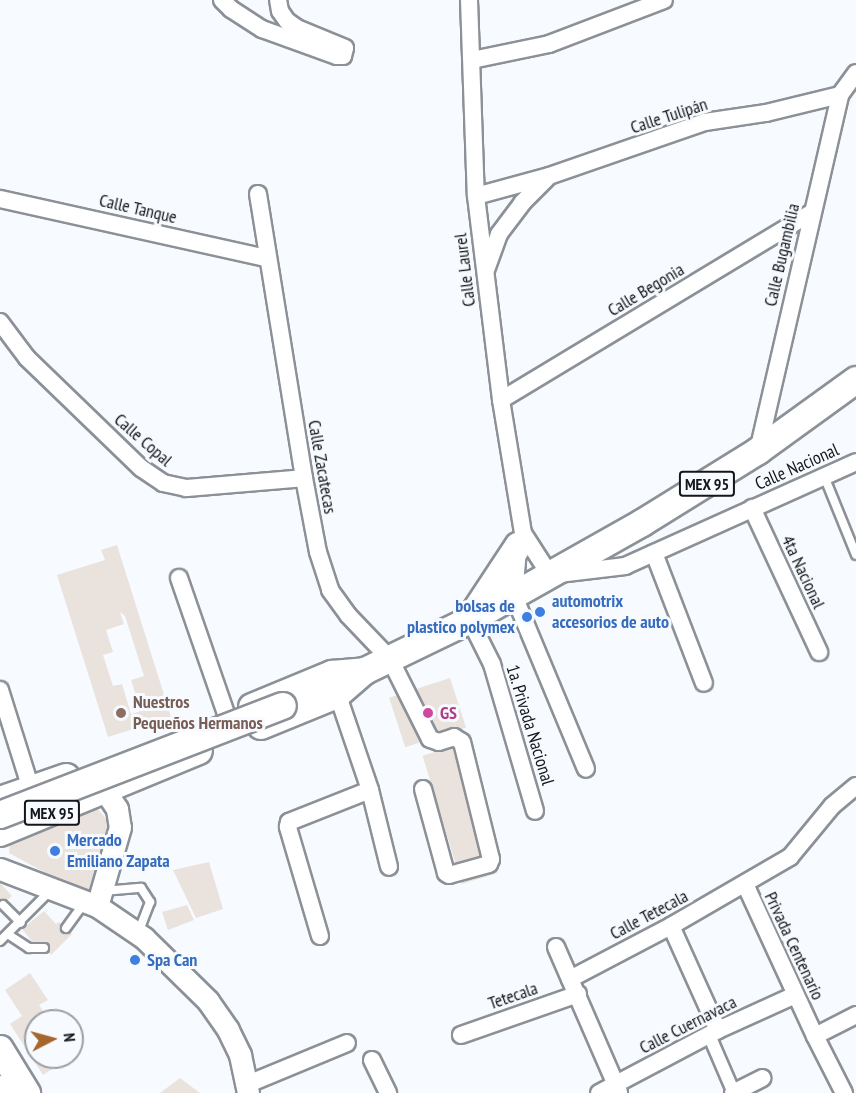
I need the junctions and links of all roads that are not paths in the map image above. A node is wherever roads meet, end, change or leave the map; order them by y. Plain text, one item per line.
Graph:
1 (222, 0) edge
2 (469, 0) edge
3 (664, 0) edge
4 (279, 5) edge
5 (262, 29) junction
6 (472, 60) junction
7 (856, 73) edge
8 (840, 95) junction
9 (549, 176) junction
10 (258, 194) dead end
11 (476, 196) junction
12 (0, 199) edge
13 (811, 213) junction
14 (267, 258) junction
15 (484, 273) junction
16 (0, 322) edge
17 (856, 380) edge
18 (501, 400) junction
19 (758, 452) junction
20 (856, 462) edge
21 (824, 476) junction
22 (304, 478) junction
23 (752, 508) junction
24 (521, 539) junction
25 (654, 553) junction
26 (856, 555) edge
27 (550, 575) junction
28 (179, 578) dead end
29 (514, 596) junction
30 (470, 620) junction
31 (819, 652) dead end
32 (390, 659) junction
33 (704, 683) dead end
34 (334, 685) junction
35 (0, 690) edge
36 (227, 717) junction
37 (90, 769) junction
38 (586, 770) dead end
39 (856, 786) edge
40 (31, 789) junction
41 (423, 789) dead end
42 (104, 790) junction
43 (370, 790) junction
44 (0, 800) edge
45 (535, 811) dead end
46 (0, 815) edge
47 (0, 833) edge
48 (389, 867) dead end
49 (0, 869) edge
50 (745, 884) junction
51 (52, 889) junction
52 (95, 900) junction
53 (3, 908) edge
54 (21, 923) junction
55 (671, 926) junction
56 (66, 928) dead end
57 (138, 933) junction
58 (9, 935) junction
59 (320, 936) dead end
60 (0, 941) edge
61 (556, 947) dead end
62 (45, 948) dead end
63 (570, 978) junction
64 (578, 994) junction
65 (795, 995) junction
66 (856, 1015) edge
67 (714, 1033) junction
68 (461, 1035) dead end
69 (815, 1036) junction
70 (348, 1043) dead end
71 (0, 1049) edge
72 (372, 1060) dead end
73 (0, 1068) edge
74 (762, 1078) dead end
75 (248, 1088) edge
76 (0, 1089) edge
77 (618, 1089) edge
78 (3, 1093) edge
79 (15, 1093) edge
80 (27, 1093) edge
81 (388, 1093) edge
82 (599, 1093) edge
83 (734, 1093) edge
84 (844, 1093) edge

1 - 5 street
2 - 6 street, Calle Laurel
3 - 6 street
4 - 5 street
4 - 5 street
6 - 11 street, Calle Laurel
7 - 8 street, Calle Bugambilia
8 - 9 street, Calle Tulipán
8 - 13 street, Calle Bugambilia
9 - 11 street, Calle Tulipán
9 - 15 street, Calle Tulipán
10 - 14 street, Calle Zacatecas
11 - 15 street, Calle Laurel
12 - 14 street, Calle Tanque
13 - 18 street, Calle Begonia
13 - 19 street, Calle Bugambilia
14 - 22 street, Calle Zacatecas
15 - 18 street, Calle Laurel
16 - 22 street, Calle Copal
17 - 19 main road, MEX 95
18 - 24 street, Calle Laurel
19 - 27 main road, MEX 95
20 - 21 street, Calle Nacional
21 - 23 street, Calle Nacional
21 - 26 lane
22 - 32 street, Calle Zacatecas
23 - 25 street, Calle Nacional
23 - 31 street, 4ta Nacional
24 - 27 street, Calle Laurel
24 - 29 street, Calle Laurel
24 - 30 main road
25 - 27 street, Calle Nacional
25 - 33 street
27 - 29 main road, MEX 95
28 - 36 street
29 - 30 main road, MEX 95
29 - 38 street
30 - 32 main road, MEX 95
30 - 45 street, 1a. Privada Nacional
32 - 34 main road, MEX 95
32 - 41 street, Calle Zacatecas
34 - 36 main road, MEX 95
34 - 42 main road, MEX 95
34 - 43 street
34 - 46 main road, bridge
35 - 40 street
36 - 37 main road, MEX 95
37 - 40 main road, MEX 95
37 - 42 street
39 - 50 street, Privada Centenario
40 - 44 main road, MEX 95
42 - 47 main road, MEX 95
42 - 52 street
43 - 48 street
43 - 59 street
49 - 51 street
50 - 55 street, Calle Tetecala
50 - 65 street, Privada Centenario
51 - 52 street
51 - 54 lane
52 - 56 lane
52 - 57 street
52 - 57 lane
53 - 54 lane
54 - 58 lane
55 - 63 street, Calle Tetecala
55 - 67 street
57 - 75 street
58 - 60 lane
58 - 62 lane
61 - 63 street
63 - 64 street
64 - 68 street, Tetecala
64 - 77 street
65 - 67 street, Calle Cuernavaca
65 - 69 street, Privada Centenario
66 - 69 street
67 - 77 street, Calle Cuernavaca
67 - 83 street
69 - 84 street, Privada Centenario
70 - 75 street
71 - 80 main road
72 - 81 street
73 - 79 main road
74 - 83 street
76 - 78 main road
77 - 82 street, Calle Cuernavaca

